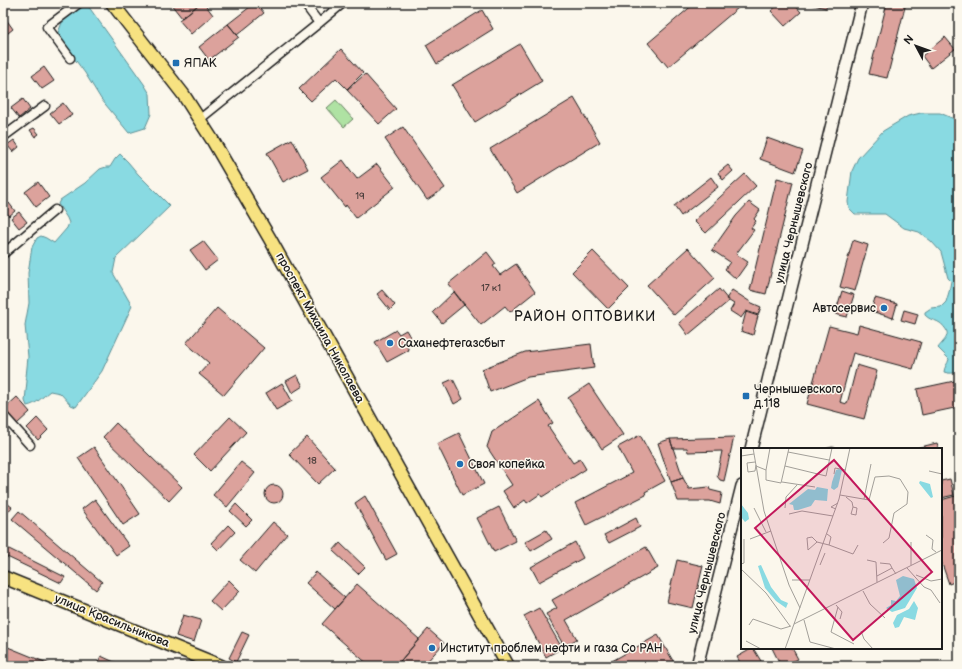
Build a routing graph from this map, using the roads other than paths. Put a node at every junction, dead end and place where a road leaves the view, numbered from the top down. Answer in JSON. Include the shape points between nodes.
{"nodes":[{"id":1,"x":79,"y":3,"type":"edge"},
{"id":2,"x":112,"y":3,"type":"edge"},
{"id":3,"x":304,"y":3,"type":"edge"},
{"id":4,"x":343,"y":3,"type":"edge"},
{"id":5,"x":862,"y":3,"type":"edge"},
{"id":6,"x":320,"y":23,"type":"junction"},
{"id":7,"x":70,"y":58,"type":"dead end"},
{"id":8,"x":45,"y":106,"type":"dead end"},
{"id":9,"x":200,"y":119,"type":"junction"},
{"id":10,"x":3,"y":137,"type":"edge"},
{"id":11,"x":55,"y":210,"type":"dead end"},
{"id":12,"x":3,"y":254,"type":"edge"},
{"id":13,"x":3,"y":415,"type":"edge"},
{"id":14,"x":30,"y":445,"type":"dead end"},
{"id":15,"x":751,"y":448,"type":"edge"},
{"id":16,"x":741,"y":490,"type":"edge"},
{"id":17,"x":3,"y":577,"type":"edge"},
{"id":18,"x":221,"y":666,"type":"edge"},
{"id":19,"x":508,"y":666,"type":"edge"},
{"id":20,"x":697,"y":666,"type":"edge"}],
"edges":[{"from":1,"to":7,"type":"street","via":[[47,27]]},
{"from":2,"to":9,"type":"main road","name":"проспект Михаила Николаева"},
{"from":3,"to":6,"type":"street"},
{"from":4,"to":6,"type":"street"},
{"from":5,"to":15,"type":"main road","name":"улица Чернышевского"},
{"from":6,"to":9,"type":"street"},
{"from":8,"to":10,"type":"street"},
{"from":9,"to":19,"type":"main road","name":"проспект Михаила Николаева","via":[[270,239]]},
{"from":11,"to":12,"type":"street"},
{"from":13,"to":14,"type":"street"},
{"from":16,"to":20,"type":"main road","name":"улица Чернышевского"},
{"from":17,"to":18,"type":"main road","name":"улица Красильникова"}]}
